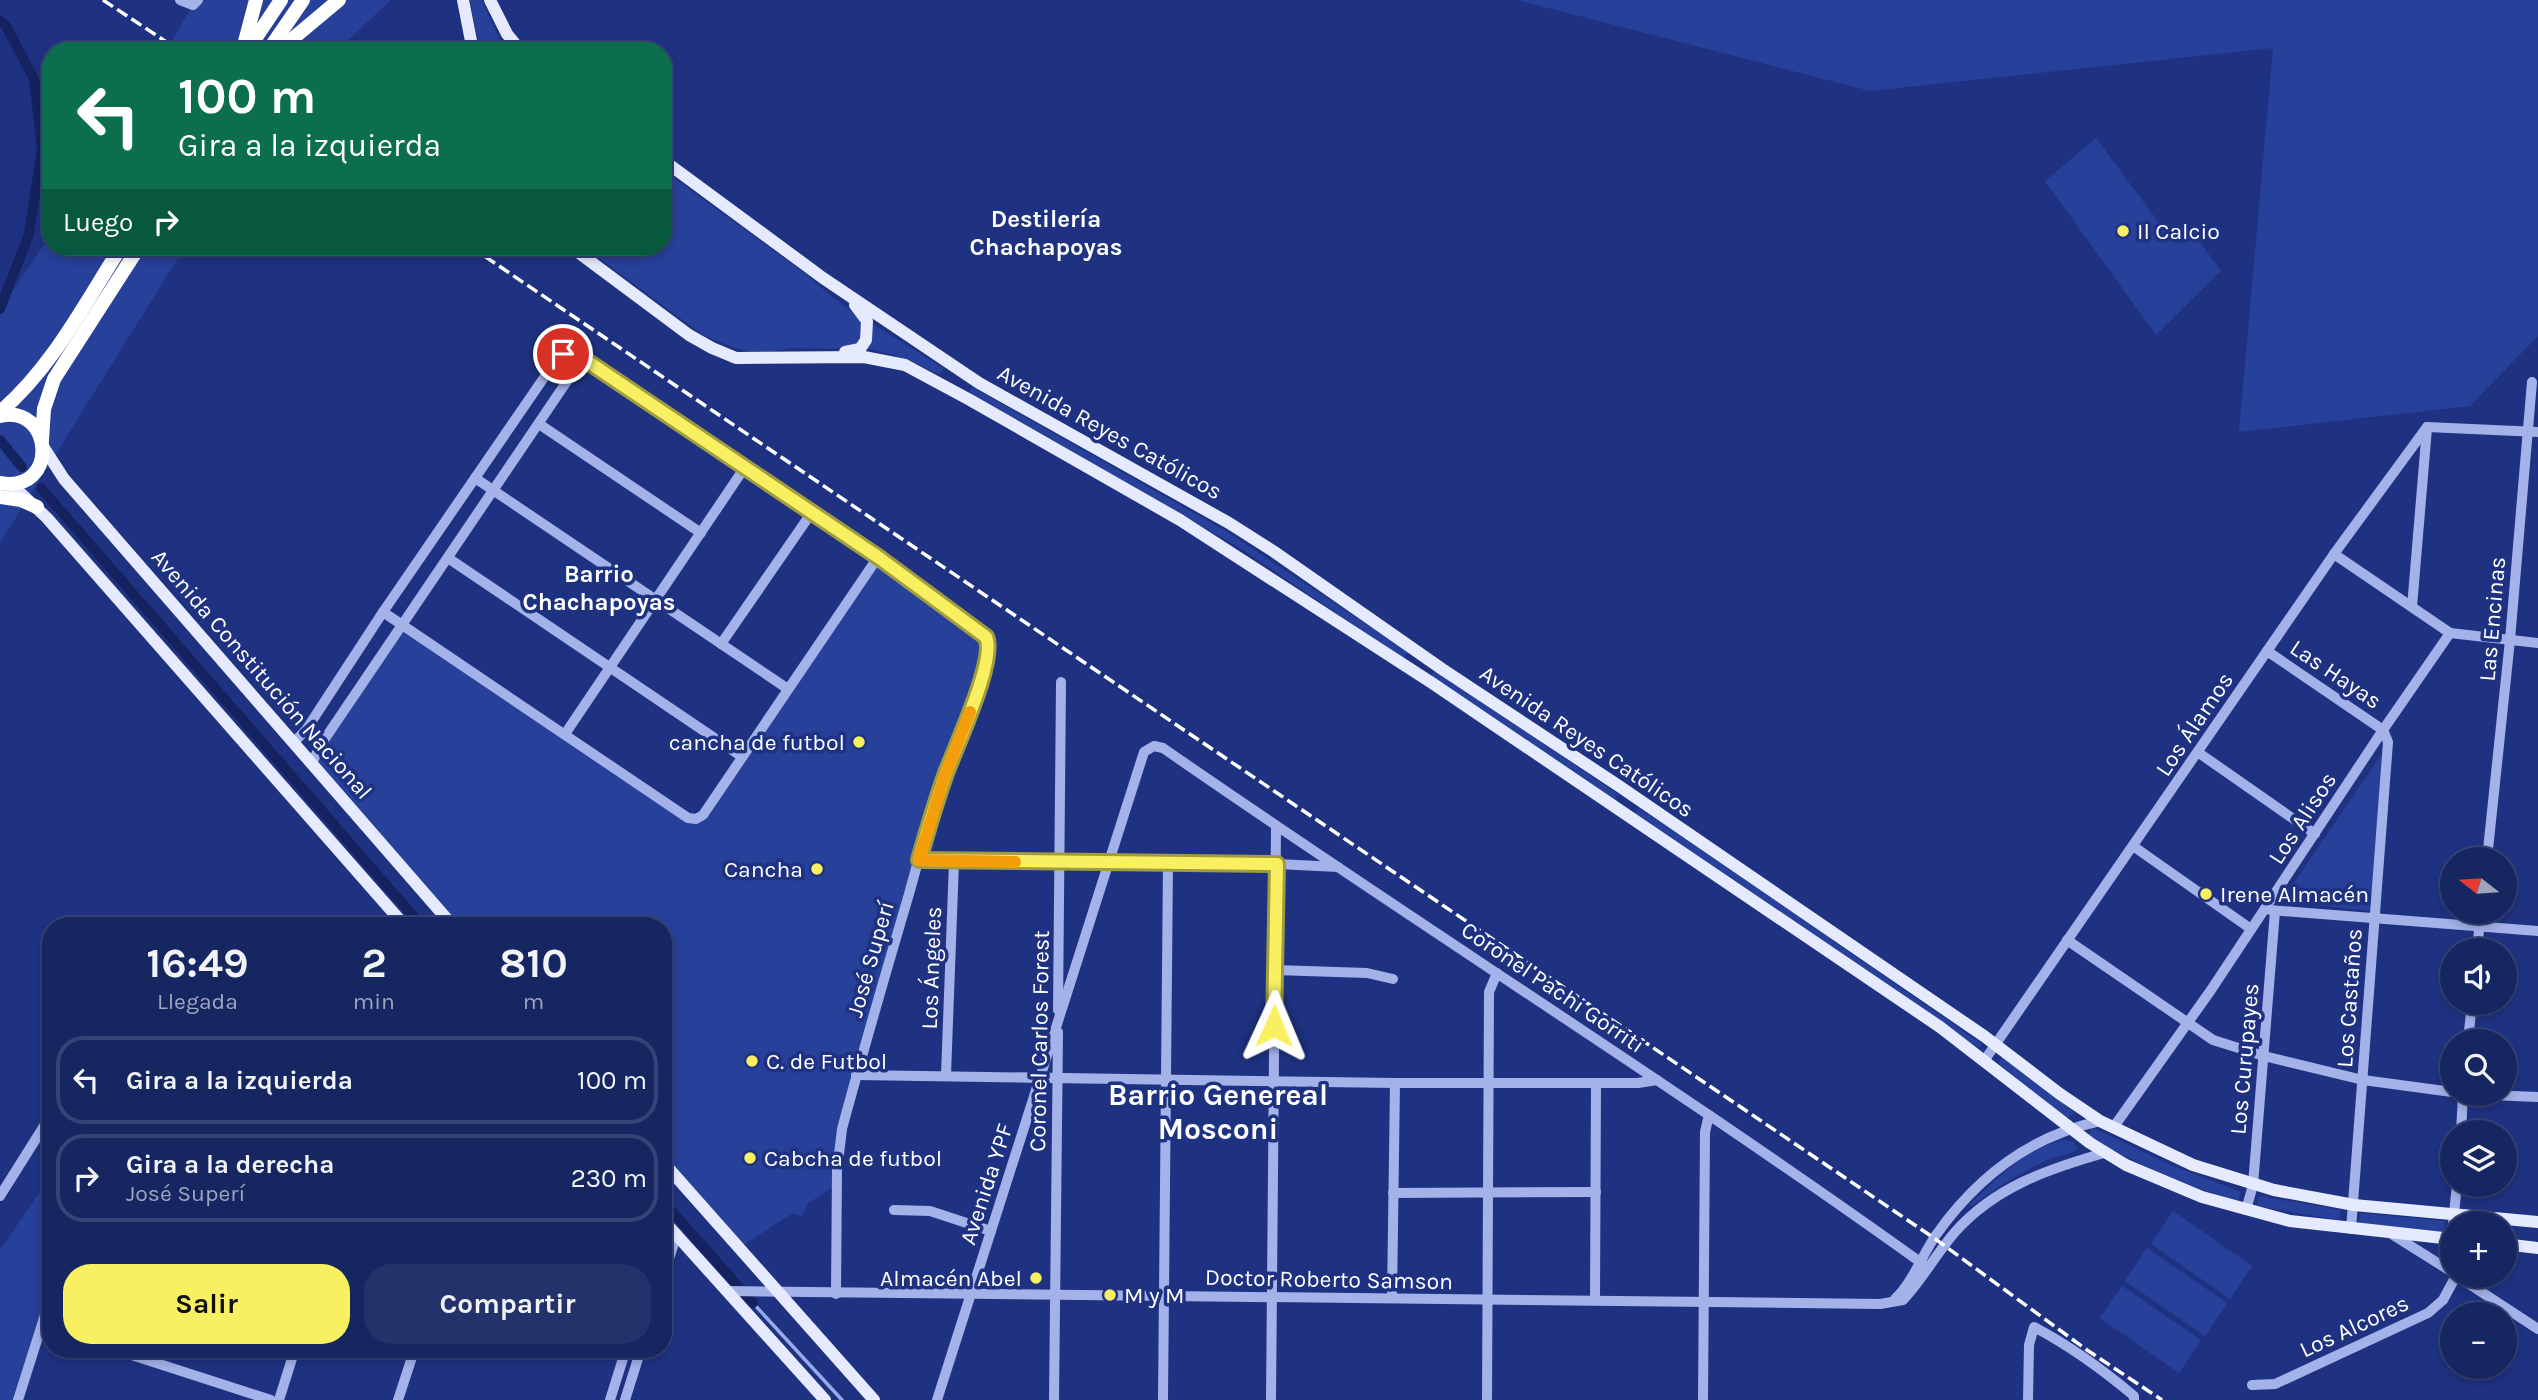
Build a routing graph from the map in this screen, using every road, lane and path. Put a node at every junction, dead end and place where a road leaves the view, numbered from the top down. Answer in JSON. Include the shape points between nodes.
{"nodes":[{"id":1,"x":180,"y":0,"type":"edge"},
{"id":2,"x":198,"y":0,"type":"edge"},
{"id":3,"x":256,"y":0,"type":"edge"},
{"id":4,"x":281,"y":0,"type":"edge"},
{"id":5,"x":303,"y":0,"type":"edge"},
{"id":6,"x":339,"y":0,"type":"edge"},
{"id":7,"x":463,"y":0,"type":"edge"},
{"id":8,"x":490,"y":0,"type":"edge"},
{"id":9,"x":247,"y":42,"type":"edge"},
{"id":10,"x":251,"y":42,"type":"edge"},
{"id":11,"x":274,"y":42,"type":"edge"},
{"id":12,"x":289,"y":42,"type":"edge"},
{"id":13,"x":471,"y":42,"type":"edge"},
{"id":14,"x":513,"y":42,"type":"edge"},
{"id":15,"x":672,"y":167,"type":"edge"},
{"id":16,"x":115,"y":256,"type":"edge"},
{"id":17,"x":133,"y":256,"type":"edge"},
{"id":18,"x":582,"y":256,"type":"edge"},
{"id":19,"x":823,"y":278,"type":"junction"},
{"id":20,"x":782,"y":358,"type":"junction"},
{"id":21,"x":582,"y":359,"type":"junction"},
{"id":22,"x":2532,"y":382,"type":"dead end"},
{"id":23,"x":0,"y":414,"type":"edge"},
{"id":24,"x":539,"y":424,"type":"junction"},
{"id":25,"x":2427,"y":427,"type":"junction"},
{"id":26,"x":2527,"y":431,"type":"junction"},
{"id":27,"x":2538,"y":432,"type":"edge"},
{"id":28,"x":43,"y":444,"type":"junction"},
{"id":29,"x":745,"y":467,"type":"junction"},
{"id":30,"x":475,"y":478,"type":"junction"},
{"id":31,"x":4,"y":488,"type":"edge"},
{"id":32,"x":493,"y":491,"type":"junction"},
{"id":33,"x":37,"y":507,"type":"joint"},
{"id":34,"x":812,"y":512,"type":"junction"},
{"id":35,"x":701,"y":533,"type":"junction"},
{"id":36,"x":2334,"y":554,"type":"junction"},
{"id":37,"x":878,"y":557,"type":"junction"},
{"id":38,"x":448,"y":558,"type":"junction"},
{"id":39,"x":655,"y":600,"type":"junction"},
{"id":40,"x":2412,"y":607,"type":"junction"},
{"id":41,"x":383,"y":611,"type":"junction"},
{"id":42,"x":403,"y":624,"type":"junction"},
{"id":43,"x":2450,"y":633,"type":"junction"},
{"id":44,"x":2511,"y":640,"type":"junction"},
{"id":45,"x":2538,"y":643,"type":"edge"},
{"id":46,"x":721,"y":644,"type":"junction"},
{"id":47,"x":2267,"y":650,"type":"junction"},
{"id":48,"x":610,"y":668,"type":"junction"},
{"id":49,"x":1061,"y":682,"type":"dead end"},
{"id":50,"x":788,"y":689,"type":"junction"},
{"id":51,"x":2383,"y":730,"type":"junction"},
{"id":52,"x":565,"y":734,"type":"junction"},
{"id":53,"x":294,"y":742,"type":"junction"},
{"id":54,"x":1154,"y":746,"type":"joint"},
{"id":55,"x":2199,"y":753,"type":"junction"},
{"id":56,"x":741,"y":756,"type":"junction"},
{"id":57,"x":312,"y":763,"type":"junction"},
{"id":58,"x":1276,"y":827,"type":"junction"},
{"id":59,"x":2315,"y":834,"type":"junction"},
{"id":60,"x":2133,"y":846,"type":"junction"},
{"id":61,"x":2488,"y":847,"type":"edge"},
{"id":62,"x":919,"y":860,"type":"junction"},
{"id":63,"x":1061,"y":861,"type":"junction"},
{"id":64,"x":954,"y":862,"type":"junction"},
{"id":65,"x":1110,"y":863,"type":"junction"},
{"id":66,"x":1168,"y":863,"type":"junction"},
{"id":67,"x":1277,"y":864,"type":"junction"},
{"id":68,"x":1338,"y":867,"type":"junction"},
{"id":69,"x":2270,"y":910,"type":"junction"},
{"id":70,"x":397,"y":917,"type":"edge"},
{"id":71,"x":445,"y":917,"type":"edge"},
{"id":72,"x":2373,"y":919,"type":"junction"},
{"id":73,"x":2479,"y":924,"type":"edge"},
{"id":74,"x":2479,"y":927,"type":"junction"},
{"id":75,"x":2251,"y":929,"type":"junction"},
{"id":76,"x":2538,"y":931,"type":"edge"},
{"id":77,"x":2478,"y":938,"type":"edge"},
{"id":78,"x":2067,"y":940,"type":"junction"},
{"id":79,"x":1275,"y":970,"type":"junction"},
{"id":80,"x":1497,"y":973,"type":"junction"},
{"id":81,"x":1393,"y":979,"type":"dead end"},
{"id":82,"x":1058,"y":1022,"type":"junction"},
{"id":83,"x":2188,"y":1024,"type":"junction"},
{"id":84,"x":1997,"y":1045,"type":"junction"},
{"id":85,"x":2264,"y":1056,"type":"junction"},
{"id":86,"x":1984,"y":1061,"type":"junction"},
{"id":87,"x":856,"y":1074,"type":"junction"},
{"id":88,"x":946,"y":1075,"type":"junction"},
{"id":89,"x":1041,"y":1077,"type":"junction"},
{"id":90,"x":1059,"y":1077,"type":"junction"},
{"id":91,"x":1166,"y":1080,"type":"junction"},
{"id":92,"x":1657,"y":1080,"type":"junction"},
{"id":93,"x":2363,"y":1080,"type":"junction"},
{"id":94,"x":1273,"y":1081,"type":"junction"},
{"id":95,"x":1489,"y":1082,"type":"junction"},
{"id":96,"x":1395,"y":1083,"type":"junction"},
{"id":97,"x":1596,"y":1084,"type":"junction"},
{"id":98,"x":2440,"y":1090,"type":"edge"},
{"id":99,"x":2517,"y":1096,"type":"edge"},
{"id":100,"x":2538,"y":1097,"type":"edge"},
{"id":101,"x":1709,"y":1115,"type":"junction"},
{"id":102,"x":2099,"y":1121,"type":"junction"},
{"id":103,"x":2069,"y":1128,"type":"junction"},
{"id":104,"x":2113,"y":1128,"type":"junction"},
{"id":105,"x":42,"y":1129,"type":"edge"},
{"id":106,"x":2104,"y":1153,"type":"junction"},
{"id":107,"x":672,"y":1172,"type":"edge"},
{"id":108,"x":2253,"y":1185,"type":"junction"},
{"id":109,"x":1489,"y":1191,"type":"junction"},
{"id":110,"x":1596,"y":1192,"type":"junction"},
{"id":111,"x":1393,"y":1193,"type":"junction"},
{"id":112,"x":0,"y":1196,"type":"edge"},
{"id":113,"x":2354,"y":1205,"type":"junction"},
{"id":114,"x":894,"y":1210,"type":"dead end"},
{"id":115,"x":2246,"y":1210,"type":"junction"},
{"id":116,"x":2440,"y":1217,"type":"edge"},
{"id":117,"x":2517,"y":1222,"type":"edge"},
{"id":118,"x":2538,"y":1223,"type":"edge"},
{"id":119,"x":672,"y":1229,"type":"edge"},
{"id":120,"x":2351,"y":1229,"type":"junction"},
{"id":121,"x":991,"y":1231,"type":"junction"},
{"id":122,"x":2389,"y":1233,"type":"junction"},
{"id":123,"x":677,"y":1234,"type":"junction"},
{"id":124,"x":2440,"y":1236,"type":"edge"},
{"id":125,"x":672,"y":1245,"type":"edge"},
{"id":126,"x":2517,"y":1246,"type":"edge"},
{"id":127,"x":2538,"y":1248,"type":"edge"},
{"id":128,"x":1924,"y":1264,"type":"junction"},
{"id":129,"x":2440,"y":1265,"type":"edge"},
{"id":130,"x":2450,"y":1288,"type":"edge"},
{"id":131,"x":2475,"y":1288,"type":"edge"},
{"id":132,"x":727,"y":1292,"type":"junction"},
{"id":133,"x":778,"y":1293,"type":"junction"},
{"id":134,"x":836,"y":1294,"type":"junction"},
{"id":135,"x":1055,"y":1294,"type":"junction"},
{"id":136,"x":971,"y":1296,"type":"junction"},
{"id":137,"x":1165,"y":1296,"type":"junction"},
{"id":138,"x":1272,"y":1298,"type":"junction"},
{"id":139,"x":1392,"y":1298,"type":"junction"},
{"id":140,"x":1489,"y":1300,"type":"junction"},
{"id":141,"x":1595,"y":1300,"type":"junction"},
{"id":142,"x":1702,"y":1302,"type":"junction"},
{"id":143,"x":2538,"y":1329,"type":"edge"},
{"id":144,"x":42,"y":1337,"type":"edge"},
{"id":145,"x":141,"y":1358,"type":"edge"},
{"id":146,"x":292,"y":1358,"type":"edge"},
{"id":147,"x":412,"y":1358,"type":"edge"},
{"id":148,"x":623,"y":1358,"type":"edge"},
{"id":149,"x":638,"y":1358,"type":"edge"},
{"id":150,"x":2252,"y":1385,"type":"dead end"},
{"id":151,"x":2134,"y":1398,"type":"edge"},
{"id":152,"x":18,"y":1400,"type":"edge"},
{"id":153,"x":271,"y":1400,"type":"edge"},
{"id":154,"x":279,"y":1400,"type":"edge"},
{"id":155,"x":398,"y":1400,"type":"edge"},
{"id":156,"x":610,"y":1400,"type":"edge"},
{"id":157,"x":625,"y":1400,"type":"edge"},
{"id":158,"x":825,"y":1400,"type":"edge"},
{"id":159,"x":874,"y":1400,"type":"edge"},
{"id":160,"x":937,"y":1400,"type":"edge"},
{"id":161,"x":1054,"y":1400,"type":"edge"},
{"id":162,"x":1163,"y":1400,"type":"edge"},
{"id":163,"x":1271,"y":1400,"type":"edge"},
{"id":164,"x":1486,"y":1400,"type":"edge"},
{"id":165,"x":1703,"y":1400,"type":"edge"},
{"id":166,"x":2028,"y":1400,"type":"edge"}],
"edges":[{"from":1,"to":2,"type":"street","via":[[193,5]]},
{"from":3,"to":9,"type":"highway"},
{"from":4,"to":10,"type":"highway"},
{"from":5,"to":11,"type":"highway"},
{"from":6,"to":12,"type":"highway"},
{"from":7,"to":13,"type":"main road"},
{"from":8,"to":14,"type":"main road"},
{"from":15,"to":19,"type":"main road","name":"Avenida Reyes Católicos"},
{"from":16,"to":23,"type":"highway","via":[[55,349]]},
{"from":17,"to":28,"type":"highway","via":[[54,379],[44,409]]},
{"from":18,"to":20,"type":"main road","name":"Avenida Reyes Católicos","via":[[712,348],[736,359]]},
{"from":19,"to":20,"type":"main road","via":[[861,310],[867,321],[866,340],[855,351]]},
{"from":19,"to":84,"type":"main road","name":"Avenida Reyes Católicos","via":[[979,383],[1262,544]]},
{"from":20,"to":86,"type":"main road","name":"Avenida Reyes Católicos","via":[[864,357],[905,365],[1180,520],[1432,683]]},
{"from":21,"to":24,"type":"street"},
{"from":21,"to":29,"type":"street"},
{"from":21,"to":30,"type":"street","via":[[568,352],[554,363]]},
{"from":22,"to":26,"type":"street","name":"Las Encinas"},
{"from":23,"to":28,"type":"highway","via":[[22,418],[37,429]]},
{"from":24,"to":32,"type":"street"},
{"from":24,"to":35,"type":"street"},
{"from":25,"to":26,"type":"street"},
{"from":25,"to":36,"type":"street","name":"Los Álamos"},
{"from":25,"to":40,"type":"street"},
{"from":26,"to":27,"type":"street"},
{"from":26,"to":44,"type":"street","name":"Las Encinas"},
{"from":28,"to":31,"type":"highway","via":[[38,469],[29,479]]},
{"from":28,"to":53,"type":"main road","name":"Avenida Constitución Nacional","via":[[64,479]]},
{"from":29,"to":34,"type":"street"},
{"from":29,"to":35,"type":"street"},
{"from":30,"to":32,"type":"street"},
{"from":30,"to":41,"type":"street"},
{"from":31,"to":33,"type":"highway"},
{"from":32,"to":38,"type":"street"},
{"from":32,"to":39,"type":"street"},
{"from":33,"to":70,"type":"main road"},
{"from":34,"to":37,"type":"street"},
{"from":34,"to":46,"type":"street"},
{"from":35,"to":39,"type":"street"},
{"from":36,"to":40,"type":"street"},
{"from":36,"to":47,"type":"street","name":"Los Álamos"},
{"from":37,"to":50,"type":"street"},
{"from":37,"to":62,"type":"street","name":"José Superí","via":[[965,619],[989,644]]},
{"from":38,"to":42,"type":"street"},
{"from":38,"to":48,"type":"street"},
{"from":39,"to":46,"type":"street"},
{"from":39,"to":48,"type":"street"},
{"from":40,"to":43,"type":"street"},
{"from":41,"to":42,"type":"street"},
{"from":41,"to":53,"type":"street"},
{"from":42,"to":52,"type":"street"},
{"from":42,"to":57,"type":"street"},
{"from":43,"to":44,"type":"street"},
{"from":43,"to":51,"type":"street","name":"Los Alisos"},
{"from":44,"to":45,"type":"street"},
{"from":44,"to":61,"type":"street","name":"Las Encinas"},
{"from":46,"to":50,"type":"street"},
{"from":47,"to":51,"type":"street","name":"Las Hayas"},
{"from":47,"to":55,"type":"street","name":"Los Álamos"},
{"from":48,"to":52,"type":"street"},
{"from":48,"to":56,"type":"street"},
{"from":49,"to":63,"type":"street","name":"Coronel Carlos Forest"},
{"from":50,"to":56,"type":"street"},
{"from":51,"to":59,"type":"street","name":"Los Alisos"},
{"from":51,"to":72,"type":"street","name":"Los Castaños","via":[[2389,748]]},
{"from":52,"to":56,"type":"street","via":[[692,819],[703,816]]},
{"from":53,"to":57,"type":"main road","name":"Avenida Constitución Nacional"},
{"from":54,"to":58,"type":"street","name":"Coronel Pachi Gorriti"},
{"from":54,"to":65,"type":"street","name":"Avenida YPF","via":[[1144,752]]},
{"from":55,"to":59,"type":"street"},
{"from":55,"to":60,"type":"street","name":"Los Álamos"},
{"from":57,"to":71,"type":"main road","name":"Avenida Constitución Nacional"},
{"from":58,"to":67,"type":"street"},
{"from":58,"to":68,"type":"street","name":"Coronel Pachi Gorriti"},
{"from":59,"to":69,"type":"street","name":"Los Alisos"},
{"from":60,"to":75,"type":"street"},
{"from":60,"to":78,"type":"street","name":"Los Álamos"},
{"from":62,"to":64,"type":"street"},
{"from":62,"to":87,"type":"street","name":"José Superí"},
{"from":63,"to":64,"type":"street"},
{"from":63,"to":65,"type":"street"},
{"from":63,"to":82,"type":"street","name":"Coronel Carlos Forest"},
{"from":64,"to":88,"type":"street","name":"Los Ángeles"},
{"from":65,"to":66,"type":"street"},
{"from":65,"to":82,"type":"street","name":"Avenida YPF"},
{"from":66,"to":67,"type":"street"},
{"from":66,"to":91,"type":"street"},
{"from":67,"to":68,"type":"street"},
{"from":67,"to":79,"type":"street"},
{"from":68,"to":80,"type":"street","name":"Coronel Pachi Gorriti"},
{"from":69,"to":72,"type":"street"},
{"from":69,"to":75,"type":"street","name":"Los Alisos"},
{"from":69,"to":85,"type":"street","name":"Los Curupayes"},
{"from":72,"to":74,"type":"street"},
{"from":72,"to":93,"type":"street","name":"Los Castaños"},
{"from":73,"to":74,"type":"street"},
{"from":74,"to":76,"type":"street"},
{"from":74,"to":77,"type":"street"},
{"from":75,"to":83,"type":"street","name":"Los Alisos"},
{"from":78,"to":83,"type":"street"},
{"from":78,"to":84,"type":"street","name":"Los Álamos"},
{"from":79,"to":81,"type":"street","via":[[1367,973]]},
{"from":79,"to":94,"type":"street"},
{"from":80,"to":92,"type":"street","name":"Coronel Pachi Gorriti"},
{"from":80,"to":95,"type":"street","via":[[1489,992]]},
{"from":82,"to":89,"type":"street","name":"Avenida YPF"},
{"from":82,"to":90,"type":"street","name":"Coronel Carlos Forest"},
{"from":83,"to":85,"type":"street","via":[[2213,1040]]},
{"from":83,"to":104,"type":"street","name":"Los Alisos"},
{"from":84,"to":86,"type":"street","name":"Los Álamos"},
{"from":84,"to":102,"type":"main road","name":"Avenida Reyes Católicos"},
{"from":85,"to":93,"type":"street"},
{"from":85,"to":108,"type":"street","name":"Los Curupayes"},
{"from":86,"to":103,"type":"main road","name":"Avenida Reyes Católicos"},
{"from":87,"to":88,"type":"street"},
{"from":87,"to":134,"type":"street","name":"José Superí","via":[[838,1147]]},
{"from":88,"to":89,"type":"street"},
{"from":89,"to":90,"type":"street"},
{"from":89,"to":121,"type":"street","name":"Avenida YPF"},
{"from":90,"to":91,"type":"street"},
{"from":90,"to":135,"type":"street","name":"Coronel Carlos Forest"},
{"from":91,"to":94,"type":"street"},
{"from":91,"to":137,"type":"street"},
{"from":92,"to":97,"type":"street"},
{"from":92,"to":101,"type":"street","name":"Coronel Pachi Gorriti"},
{"from":93,"to":98,"type":"street"},
{"from":93,"to":113,"type":"street","name":"Los Castaños"},
{"from":94,"to":96,"type":"street"},
{"from":94,"to":138,"type":"street"},
{"from":95,"to":96,"type":"street"},
{"from":95,"to":97,"type":"street"},
{"from":95,"to":109,"type":"street"},
{"from":96,"to":111,"type":"street"},
{"from":97,"to":110,"type":"street"},
{"from":99,"to":100,"type":"street"},
{"from":101,"to":128,"type":"street","name":"Coronel Pachi Gorriti"},
{"from":101,"to":142,"type":"street"},
{"from":102,"to":103,"type":"street","name":"Doctor Roberto Samson"},
{"from":102,"to":104,"type":"main road","name":"Avenida Reyes Católicos"},
{"from":103,"to":106,"type":"main road","name":"Avenida Reyes Católicos"},
{"from":103,"to":128,"type":"street","name":"Doctor Roberto Samson","via":[[2027,1147],[1984,1181],[1948,1219]]},
{"from":104,"to":108,"type":"main road","name":"Avenida Reyes Católicos","via":[[2193,1165]]},
{"from":105,"to":112,"type":"street"},
{"from":106,"to":115,"type":"main road","name":"Avenida Reyes Católicos","via":[[2179,1188]]},
{"from":106,"to":128,"type":"street","name":"Doctor Roberto Samson","via":[[2045,1171],[1997,1196],[1967,1219]]},
{"from":107,"to":133,"type":"main road"},
{"from":108,"to":113,"type":"main road","name":"Avenida Reyes Católicos"},
{"from":108,"to":115,"type":"street","name":"Los Curupayes"},
{"from":109,"to":110,"type":"street"},
{"from":109,"to":111,"type":"street"},
{"from":109,"to":140,"type":"street"},
{"from":110,"to":141,"type":"street"},
{"from":111,"to":139,"type":"street"},
{"from":113,"to":116,"type":"main road","name":"Avenida Reyes Católicos"},
{"from":113,"to":120,"type":"street","name":"Los Castaños"},
{"from":114,"to":121,"type":"street","via":[[930,1211]]},
{"from":115,"to":120,"type":"main road","name":"Avenida Reyes Católicos"},
{"from":117,"to":118,"type":"main road","name":"Avenida Reyes Católicos"},
{"from":119,"to":123,"type":"main road"},
{"from":120,"to":122,"type":"main road","name":"Avenida Reyes Católicos"},
{"from":121,"to":136,"type":"street","name":"Avenida YPF"},
{"from":122,"to":124,"type":"main road","name":"Avenida Reyes Católicos"},
{"from":122,"to":129,"type":"street"},
{"from":123,"to":125,"type":"street"},
{"from":123,"to":132,"type":"main road"},
{"from":126,"to":127,"type":"main road"},
{"from":128,"to":142,"type":"street","name":"Doctor Roberto Samson","via":[[1903,1300],[1889,1303]]},
{"from":130,"to":150,"type":"street","name":"Los Alcores","via":[[2428,1313],[2275,1384]]},
{"from":131,"to":143,"type":"street"},
{"from":132,"to":133,"type":"street","name":"Doctor Roberto Samson"},
{"from":132,"to":158,"type":"main road"},
{"from":133,"to":134,"type":"street","name":"Doctor Roberto Samson"},
{"from":133,"to":159,"type":"main road"},
{"from":134,"to":136,"type":"street","name":"Doctor Roberto Samson"},
{"from":135,"to":136,"type":"street","name":"Doctor Roberto Samson"},
{"from":135,"to":137,"type":"street","name":"Doctor Roberto Samson"},
{"from":135,"to":161,"type":"street","name":"Coronel Carlos Forest"},
{"from":136,"to":160,"type":"street","name":"Avenida YPF"},
{"from":137,"to":138,"type":"street","name":"Doctor Roberto Samson"},
{"from":137,"to":162,"type":"street"},
{"from":138,"to":139,"type":"street","name":"Doctor Roberto Samson"},
{"from":138,"to":163,"type":"street"},
{"from":139,"to":140,"type":"street","name":"Doctor Roberto Samson"},
{"from":140,"to":141,"type":"street","name":"Doctor Roberto Samson"},
{"from":140,"to":164,"type":"street"},
{"from":141,"to":142,"type":"street","name":"Doctor Roberto Samson"},
{"from":142,"to":165,"type":"street"},
{"from":144,"to":152,"type":"street"},
{"from":145,"to":153,"type":"street"},
{"from":146,"to":154,"type":"street"},
{"from":147,"to":155,"type":"street"},
{"from":148,"to":156,"type":"street"},
{"from":149,"to":157,"type":"street"},
{"from":151,"to":166,"type":"street","via":[[2094,1365],[2034,1327],[2029,1345]]}]}
